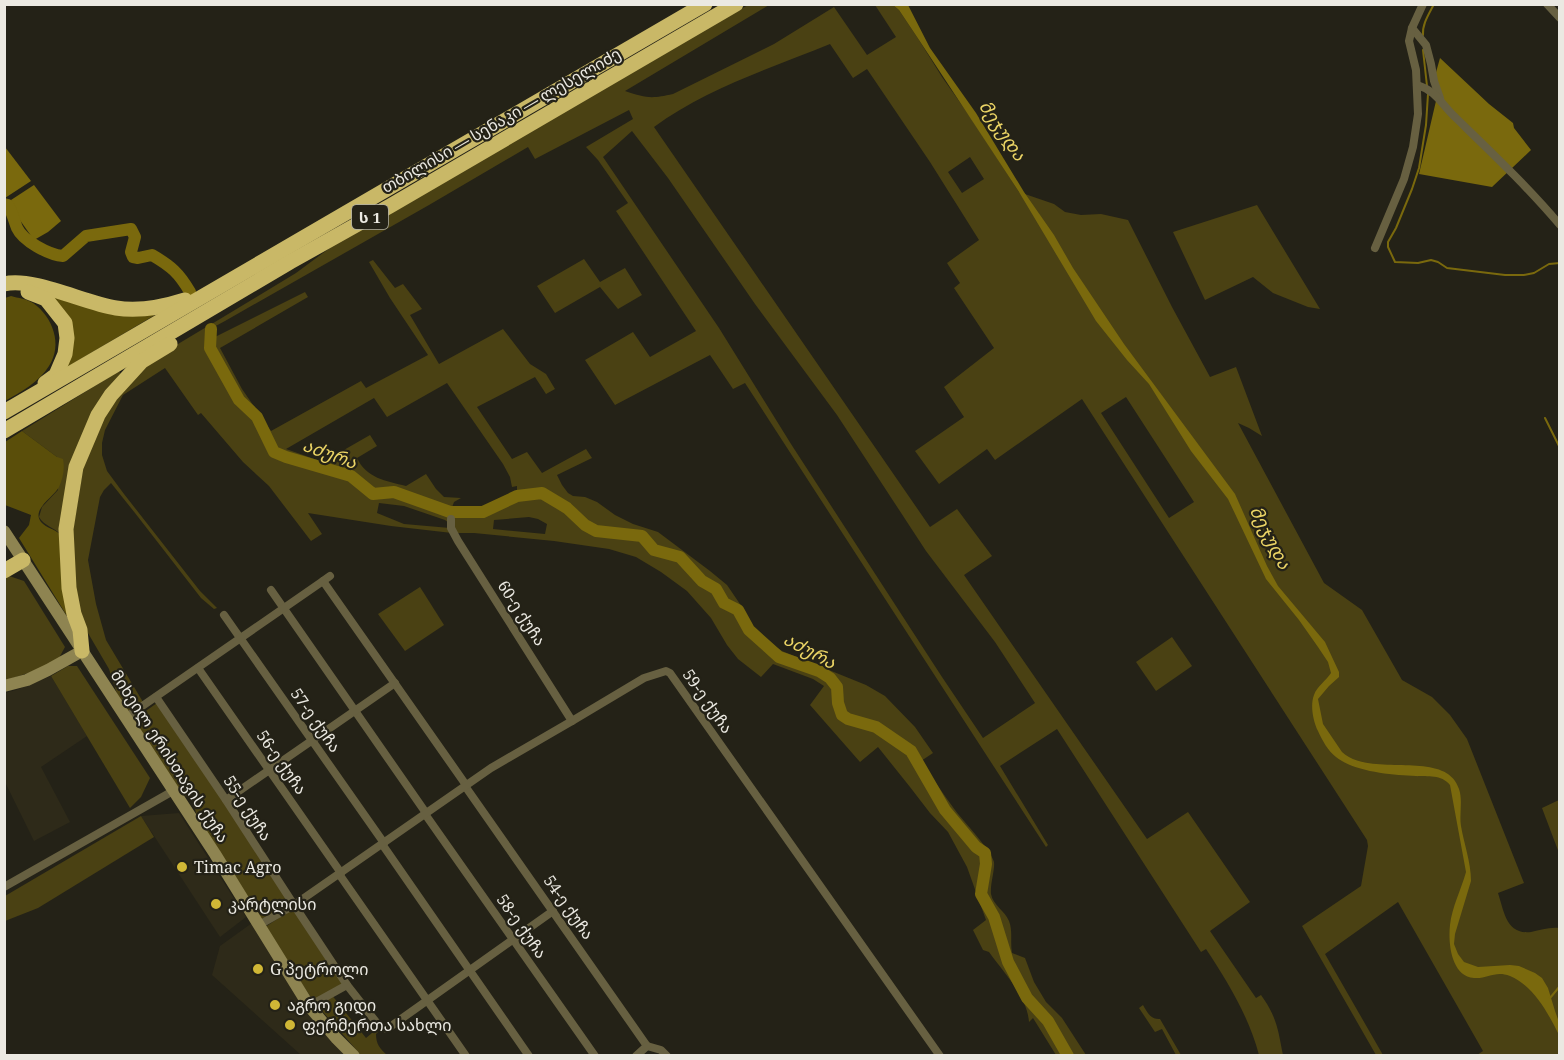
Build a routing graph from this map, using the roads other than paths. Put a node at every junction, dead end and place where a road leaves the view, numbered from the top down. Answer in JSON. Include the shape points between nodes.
{"nodes":[{"id":1,"x":705,"y":4,"type":"edge"},
{"id":2,"x":736,"y":4,"type":"edge"},
{"id":3,"x":1423,"y":4,"type":"edge"},
{"id":4,"x":1547,"y":4,"type":"edge"},
{"id":5,"x":1560,"y":18,"type":"edge"},
{"id":6,"x":1412,"y":28,"type":"junction"},
{"id":7,"x":1417,"y":85,"type":"junction"},
{"id":8,"x":1440,"y":99,"type":"junction"},
{"id":9,"x":1560,"y":225,"type":"edge"},
{"id":10,"x":1375,"y":248,"type":"dead end"},
{"id":11,"x":290,"y":262,"type":"junction"},
{"id":12,"x":4,"y":284,"type":"edge"},
{"id":13,"x":4,"y":290,"type":"edge"},
{"id":14,"x":202,"y":296,"type":"junction"},
{"id":15,"x":20,"y":404,"type":"junction"},
{"id":16,"x":4,"y":412,"type":"edge"},
{"id":17,"x":4,"y":431,"type":"edge"},
{"id":18,"x":451,"y":519,"type":"dead end"},
{"id":19,"x":4,"y":531,"type":"edge"},
{"id":20,"x":23,"y":560,"type":"junction"},
{"id":21,"x":4,"y":571,"type":"edge"},
{"id":22,"x":271,"y":590,"type":"dead end"},
{"id":23,"x":284,"y":609,"type":"junction"},
{"id":24,"x":224,"y":615,"type":"dead end"},
{"id":25,"x":241,"y":638,"type":"junction"},
{"id":26,"x":82,"y":651,"type":"junction"},
{"id":27,"x":198,"y":668,"type":"junction"},
{"id":28,"x":395,"y":683,"type":"junction"},
{"id":29,"x":4,"y":686,"type":"edge"},
{"id":30,"x":156,"y":697,"type":"junction"},
{"id":31,"x":355,"y":711,"type":"junction"},
{"id":32,"x":125,"y":718,"type":"junction"},
{"id":33,"x":572,"y":721,"type":"junction"},
{"id":34,"x":312,"y":741,"type":"junction"},
{"id":35,"x":270,"y":770,"type":"junction"},
{"id":36,"x":466,"y":785,"type":"junction"},
{"id":37,"x":173,"y":791,"type":"junction"},
{"id":38,"x":226,"y":800,"type":"junction"},
{"id":39,"x":426,"y":813,"type":"junction"},
{"id":40,"x":383,"y":844,"type":"junction"},
{"id":41,"x":340,"y":873,"type":"junction"},
{"id":42,"x":4,"y":887,"type":"edge"},
{"id":43,"x":294,"y":905,"type":"junction"},
{"id":44,"x":553,"y":911,"type":"junction"},
{"id":45,"x":259,"y":925,"type":"junction"},
{"id":46,"x":513,"y":940,"type":"junction"},
{"id":47,"x":470,"y":970,"type":"junction"},
{"id":48,"x":347,"y":985,"type":"junction"},
{"id":49,"x":428,"y":1001,"type":"junction"},
{"id":50,"x":309,"y":1005,"type":"junction"},
{"id":51,"x":647,"y":1046,"type":"junction"},
{"id":52,"x":354,"y":1056,"type":"edge"},
{"id":53,"x":466,"y":1056,"type":"edge"},
{"id":54,"x":529,"y":1056,"type":"edge"},
{"id":55,"x":595,"y":1056,"type":"edge"},
{"id":56,"x":636,"y":1056,"type":"edge"},
{"id":57,"x":667,"y":1056,"type":"edge"},
{"id":58,"x":940,"y":1056,"type":"edge"}],
"edges":[{"from":1,"to":14,"type":"highway","name":"თბილისი — სენაკი — ლესელიძე","number":"ს 1"},
{"from":2,"to":11,"type":"highway","name":"თბილისი — სენაკი — ლესელიძე","number":"ს 1"},
{"from":3,"to":6,"type":"street"},
{"from":4,"to":5,"type":"street"},
{"from":6,"to":7,"type":"street","via":[[1408,41]]},
{"from":6,"to":8,"type":"street","via":[[1423,41]]},
{"from":7,"to":8,"type":"street"},
{"from":7,"to":10,"type":"street","via":[[1413,147],[1404,180]]},
{"from":8,"to":9,"type":"street"},
{"from":11,"to":17,"type":"highway","name":"თბილისი — სენაკი — ლესელიძე","number":"ს 1"},
{"from":11,"to":26,"type":"highway","via":[[273,282],[142,361],[98,415],[76,467],[66,530],[69,588]]},
{"from":12,"to":14,"type":"highway","via":[[28,284],[118,309],[160,307]]},
{"from":13,"to":15,"type":"highway","via":[[21,290],[46,299],[65,323],[65,354],[56,375]]},
{"from":14,"to":15,"type":"highway","name":"თბილისი — სენაკი — ლესელიძე","number":"ს 1"},
{"from":15,"to":16,"type":"highway","name":"თბილისი — სენაკი — ლესელიძე","number":"ს 1"},
{"from":18,"to":33,"type":"street","name":"60-ე ქუჩა","via":[[458,541]]},
{"from":19,"to":20,"type":"main road","name":"მიხეილ ერისთავის ქუჩა"},
{"from":20,"to":21,"type":"highway"},
{"from":20,"to":26,"type":"main road","name":"მიხეილ ერისთავის ქუჩა"},
{"from":22,"to":23,"type":"street","name":"58-ე ქუჩა"},
{"from":23,"to":25,"type":"street","name":"54-ე ქუჩა"},
{"from":23,"to":28,"type":"street","name":"54-ე ქუჩა","via":[[327,579]]},
{"from":23,"to":31,"type":"street","name":"58-ე ქუჩა"},
{"from":24,"to":25,"type":"street","name":"57-ე ქუჩა"},
{"from":25,"to":27,"type":"street","name":"54-ე ქუჩა"},
{"from":25,"to":34,"type":"street","name":"57-ე ქუჩა"},
{"from":26,"to":29,"type":"main road","via":[[27,680]]},
{"from":26,"to":32,"type":"main road","name":"მიხეილ ერისთავის ქუჩა"},
{"from":27,"to":30,"type":"street","name":"54-ე ქუჩა"},
{"from":27,"to":35,"type":"street","name":"56-ე ქუჩა"},
{"from":28,"to":31,"type":"street"},
{"from":28,"to":36,"type":"street","name":"54-ე ქუჩა"},
{"from":30,"to":32,"type":"street","name":"54-ე ქუჩა"},
{"from":30,"to":38,"type":"street","name":"55-ე ქუჩა"},
{"from":31,"to":34,"type":"street"},
{"from":31,"to":39,"type":"street","name":"58-ე ქუჩა"},
{"from":32,"to":37,"type":"main road","name":"მიხეილ ერისთავის ქუჩა"},
{"from":33,"to":36,"type":"street","name":"59-ე ქუჩა"},
{"from":33,"to":58,"type":"street","name":"59-ე ქუჩა","via":[[644,678],[670,673]]},
{"from":34,"to":35,"type":"street"},
{"from":34,"to":40,"type":"street","name":"57-ე ქუჩა"},
{"from":35,"to":38,"type":"street"},
{"from":35,"to":41,"type":"street","name":"56-ე ქუჩა"},
{"from":36,"to":39,"type":"street","name":"59-ე ქუჩა"},
{"from":36,"to":44,"type":"street","name":"54-ე ქუჩა"},
{"from":37,"to":42,"type":"street"},
{"from":37,"to":45,"type":"main road","name":"მიხეილ ერისთავის ქუჩა"},
{"from":38,"to":43,"type":"street","name":"55-ე ქუჩა"},
{"from":39,"to":40,"type":"street","name":"59-ე ქუჩა"},
{"from":39,"to":46,"type":"street","name":"58-ე ქუჩა"},
{"from":40,"to":41,"type":"street","name":"59-ე ქუჩა"},
{"from":40,"to":47,"type":"street","name":"57-ე ქუჩა"},
{"from":41,"to":43,"type":"street","name":"59-ე ქუჩა"},
{"from":41,"to":49,"type":"street","name":"56-ე ქუჩა"},
{"from":43,"to":45,"type":"street","name":"59-ე ქუჩა"},
{"from":43,"to":48,"type":"street","name":"55-ე ქუჩა"},
{"from":44,"to":46,"type":"street","name":"55-ე ქუჩა"},
{"from":44,"to":51,"type":"street","name":"54-ე ქუჩა"},
{"from":45,"to":50,"type":"main road","name":"მიხეილ ერისთავის ქუჩა"},
{"from":46,"to":47,"type":"street","name":"55-ე ქუჩა"},
{"from":46,"to":55,"type":"street","name":"58-ე ქუჩა"},
{"from":47,"to":49,"type":"street","name":"55-ე ქუჩა"},
{"from":47,"to":54,"type":"street","name":"57-ე ქუჩა"},
{"from":48,"to":49,"type":"street","name":"55-ე ქუჩა","via":[[380,1027],[387,1029]]},
{"from":48,"to":50,"type":"street"},
{"from":49,"to":53,"type":"street","name":"56-ე ქუჩა"},
{"from":50,"to":52,"type":"main road","name":"მიხეილ ერისთავის ქუჩა"},
{"from":51,"to":56,"type":"street"},
{"from":51,"to":57,"type":"street"}]}
